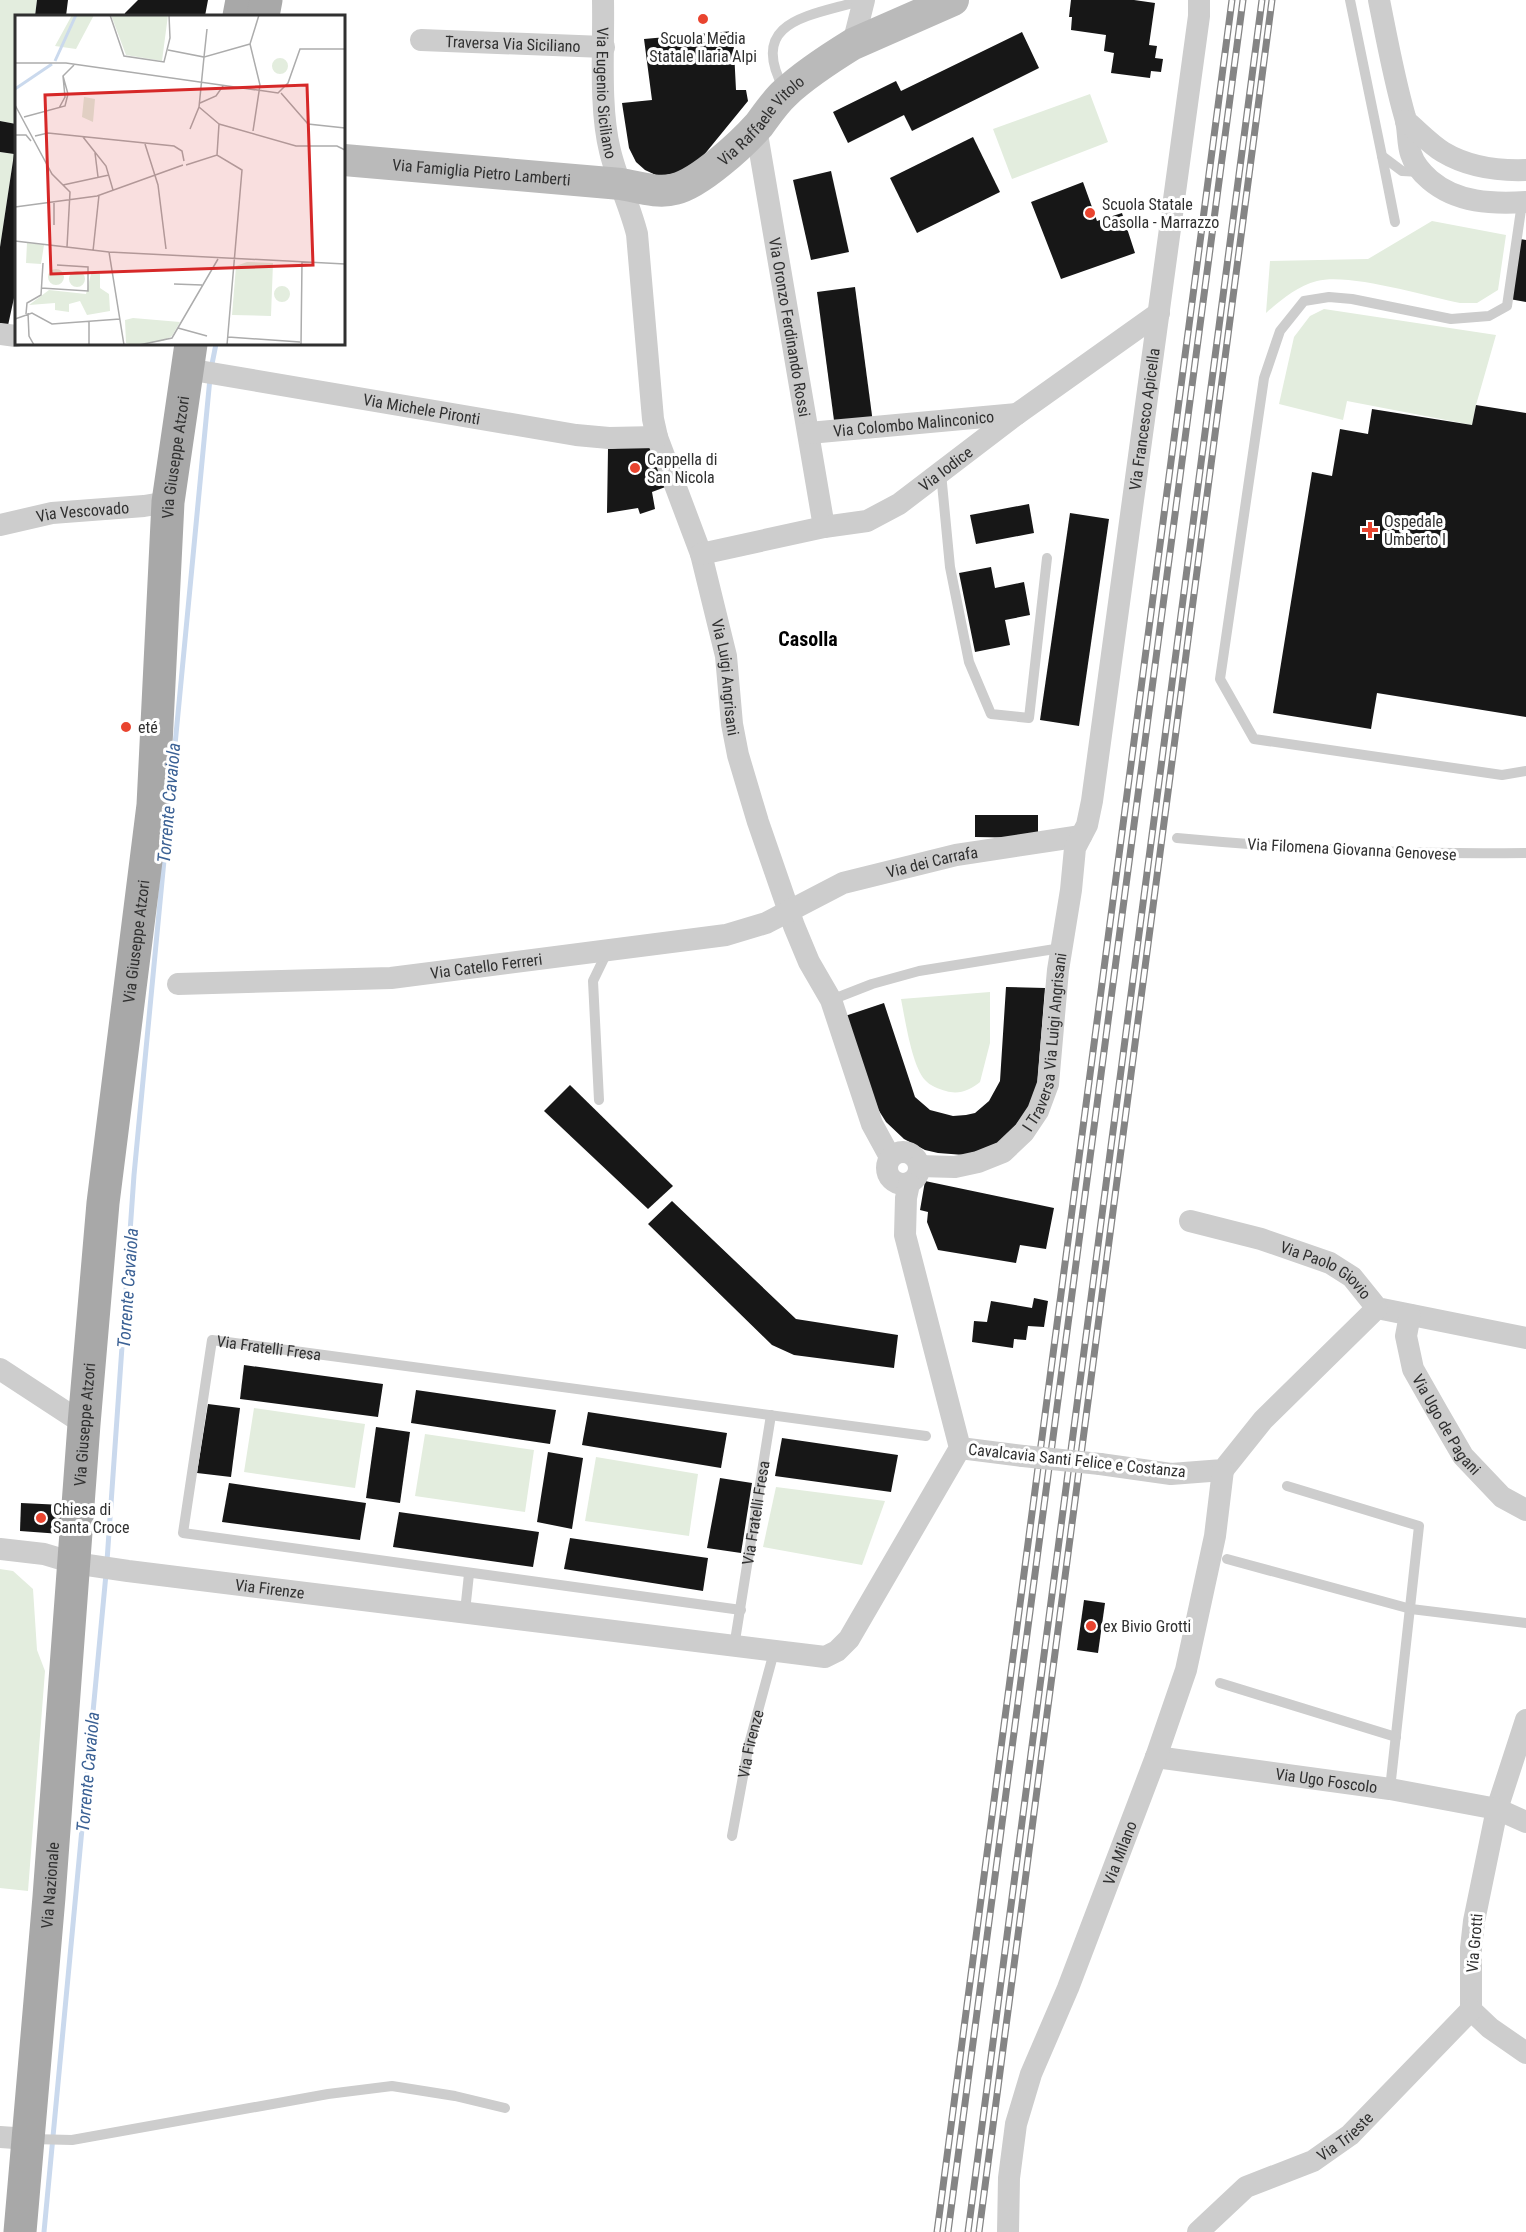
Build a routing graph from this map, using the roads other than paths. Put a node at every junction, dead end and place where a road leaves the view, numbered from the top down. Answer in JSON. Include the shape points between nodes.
{"nodes":[{"id":1,"x":242,"y":0,"type":"edge"},
{"id":2,"x":266,"y":0,"type":"edge"},
{"id":3,"x":603,"y":0,"type":"edge"},
{"id":4,"x":863,"y":0,"type":"edge"},
{"id":5,"x":1199,"y":0,"type":"edge"},
{"id":6,"x":1350,"y":0,"type":"edge"},
{"id":7,"x":1379,"y":0,"type":"edge"},
{"id":8,"x":934,"y":4,"type":"edge"},
{"id":9,"x":239,"y":15,"type":"edge"},
{"id":10,"x":263,"y":15,"type":"edge"},
{"id":11,"x":421,"y":40,"type":"dead end"},
{"id":12,"x":853,"y":44,"type":"junction"},
{"id":13,"x":604,"y":47,"type":"junction"},
{"id":14,"x":786,"y":93,"type":"junction"},
{"id":15,"x":1406,"y":121,"type":"junction"},
{"id":16,"x":756,"y":128,"type":"junction"},
{"id":17,"x":1442,"y":152,"type":"junction"},
{"id":18,"x":1382,"y":156,"type":"junction"},
{"id":19,"x":345,"y":160,"type":"edge"},
{"id":20,"x":1526,"y":170,"type":"edge"},
{"id":21,"x":1422,"y":172,"type":"junction"},
{"id":22,"x":621,"y":184,"type":"junction"},
{"id":23,"x":1524,"y":202,"type":"edge"},
{"id":24,"x":1395,"y":222,"type":"dead end"},
{"id":25,"x":1159,"y":313,"type":"junction"},
{"id":26,"x":0,"y":334,"type":"edge"},
{"id":27,"x":15,"y":336,"type":"edge"},
{"id":28,"x":193,"y":361,"type":"edge"},
{"id":29,"x":1017,"y":414,"type":"junction"},
{"id":30,"x":809,"y":433,"type":"junction"},
{"id":31,"x":657,"y":437,"type":"junction"},
{"id":32,"x":941,"y":472,"type":"junction"},
{"id":33,"x":168,"y":502,"type":"junction"},
{"id":34,"x":0,"y":525,"type":"edge"},
{"id":35,"x":824,"y":527,"type":"junction"},
{"id":36,"x":700,"y":554,"type":"junction"},
{"id":37,"x":1047,"y":558,"type":"dead end"},
{"id":38,"x":1526,"y":771,"type":"edge"},
{"id":39,"x":1081,"y":836,"type":"junction"},
{"id":40,"x":1177,"y":838,"type":"dead end"},
{"id":41,"x":1526,"y":853,"type":"edge"},
{"id":42,"x":789,"y":909,"type":"junction"},
{"id":43,"x":1061,"y":948,"type":"junction"},
{"id":44,"x":609,"y":950,"type":"junction"},
{"id":45,"x":178,"y":984,"type":"dead end"},
{"id":46,"x":831,"y":1000,"type":"junction"},
{"id":47,"x":599,"y":1100,"type":"dead end"},
{"id":48,"x":902,"y":1171,"type":"junction"},
{"id":49,"x":1190,"y":1221,"type":"dead end"},
{"id":50,"x":1377,"y":1308,"type":"junction"},
{"id":51,"x":1410,"y":1315,"type":"junction"},
{"id":52,"x":1526,"y":1338,"type":"edge"},
{"id":53,"x":0,"y":1369,"type":"edge"},
{"id":54,"x":771,"y":1415,"type":"junction"},
{"id":55,"x":84,"y":1424,"type":"junction"},
{"id":56,"x":926,"y":1436,"type":"dead end"},
{"id":57,"x":960,"y":1448,"type":"junction"},
{"id":58,"x":1223,"y":1470,"type":"junction"},
{"id":59,"x":1287,"y":1486,"type":"dead end"},
{"id":60,"x":1526,"y":1510,"type":"edge"},
{"id":61,"x":0,"y":1549,"type":"edge"},
{"id":62,"x":79,"y":1556,"type":"junction"},
{"id":63,"x":1227,"y":1559,"type":"dead end"},
{"id":64,"x":469,"y":1574,"type":"junction"},
{"id":65,"x":466,"y":1607,"type":"junction"},
{"id":66,"x":1411,"y":1609,"type":"junction"},
{"id":67,"x":741,"y":1610,"type":"junction"},
{"id":68,"x":1526,"y":1623,"type":"edge"},
{"id":69,"x":734,"y":1647,"type":"junction"},
{"id":70,"x":774,"y":1652,"type":"junction"},
{"id":71,"x":1220,"y":1683,"type":"dead end"},
{"id":72,"x":1526,"y":1719,"type":"edge"},
{"id":73,"x":1396,"y":1737,"type":"junction"},
{"id":74,"x":1156,"y":1757,"type":"junction"},
{"id":75,"x":1390,"y":1789,"type":"junction"},
{"id":76,"x":1497,"y":1809,"type":"junction"},
{"id":77,"x":1526,"y":1822,"type":"edge"},
{"id":78,"x":732,"y":1836,"type":"dead end"},
{"id":79,"x":1471,"y":2010,"type":"junction"},
{"id":80,"x":1526,"y":2053,"type":"edge"},
{"id":81,"x":505,"y":2108,"type":"dead end"},
{"id":82,"x":23,"y":2138,"type":"edge"},
{"id":83,"x":20,"y":2232,"type":"edge"},
{"id":84,"x":1008,"y":2232,"type":"edge"},
{"id":85,"x":1198,"y":2232,"type":"edge"}],
"edges":[{"from":1,"to":9,"type":"main road"},
{"from":2,"to":10,"type":"main road"},
{"from":3,"to":13,"type":"street","name":"Via Eugenio Siciliano"},
{"from":4,"to":12,"type":"street"},
{"from":4,"to":14,"type":"lane","via":[[797,20],[778,32],[771,52],[775,73]]},
{"from":5,"to":25,"type":"street","name":"Via Francesco Apicella"},
{"from":6,"to":18,"type":"lane"},
{"from":7,"to":15,"type":"street"},
{"from":8,"to":12,"type":"main road","name":"Via Raffaele Vitolo"},
{"from":11,"to":13,"type":"street","name":"Traversa Via Siciliano"},
{"from":12,"to":14,"type":"main road","name":"Via Raffaele Vitolo"},
{"from":13,"to":22,"type":"street","name":"Via Eugenio Siciliano","via":[[605,122]]},
{"from":14,"to":16,"type":"main road","name":"Via Raffaele Vitolo"},
{"from":15,"to":17,"type":"street"},
{"from":15,"to":21,"type":"street","via":[[1411,154]]},
{"from":16,"to":22,"type":"main road","name":"Via Raffaele Vitolo","via":[[688,185],[658,191]]},
{"from":16,"to":30,"type":"street","name":"Via Oronzo Ferdinando Rossi"},
{"from":17,"to":20,"type":"street","via":[[1473,165],[1504,171]]},
{"from":17,"to":21,"type":"street"},
{"from":18,"to":21,"type":"lane","via":[[1402,171]]},
{"from":18,"to":24,"type":"lane"},
{"from":19,"to":22,"type":"main road","name":"Via Famiglia Pietro Lamberti"},
{"from":20,"to":23,"type":"street","via":[[1519,185]]},
{"from":21,"to":23,"type":"street","via":[[1449,194],[1488,203]]},
{"from":22,"to":31,"type":"street","name":"Via Luigi Angrisani","via":[[637,234]]},
{"from":23,"to":38,"type":"lane","via":[[1508,306],[1489,316],[1451,319],[1329,297],[1304,301],[1280,331],[1264,378],[1220,679],[1254,739],[1502,775]]},
{"from":25,"to":29,"type":"street","name":"Via Iodice"},
{"from":25,"to":39,"type":"street","name":"Via Francesco Apicella","via":[[1092,801]]},
{"from":26,"to":27,"type":"street"},
{"from":28,"to":31,"type":"street","name":"Via Michele Pironti","via":[[223,375],[576,435]]},
{"from":28,"to":33,"type":"main road","name":"Via Giuseppe Atzori"},
{"from":29,"to":30,"type":"street","name":"Via Colombo Malinconico"},
{"from":29,"to":32,"type":"street","name":"Via Iodice"},
{"from":30,"to":35,"type":"street","name":"Via Oronzo Ferdinando Rossi"},
{"from":31,"to":36,"type":"street","name":"Via Luigi Angrisani"},
{"from":32,"to":35,"type":"street","name":"Via Iodice","via":[[899,504],[867,521]]},
{"from":32,"to":37,"type":"lane","via":[[950,567],[969,662],[991,714],[1029,718]]},
{"from":33,"to":34,"type":"street","name":"Via Vescovado","via":[[52,513]]},
{"from":33,"to":55,"type":"main road","name":"Via Giuseppe Atzori","via":[[153,805],[103,1203]]},
{"from":35,"to":36,"type":"street","name":"Via Iodice"},
{"from":36,"to":42,"type":"street","name":"Via Luigi Angrisani","via":[[726,656],[738,755]]},
{"from":39,"to":42,"type":"street","name":"Via dei Carrafa","via":[[956,855],[843,883]]},
{"from":39,"to":43,"type":"street","name":"I Traversa Via Luigi Angrisani","via":[[1075,848]]},
{"from":40,"to":41,"type":"lane","name":"Via Filomena Giovanna Genovese","via":[[1290,849]]},
{"from":42,"to":44,"type":"street","name":"Via Catello Ferreri","via":[[766,923],[726,934]]},
{"from":42,"to":46,"type":"street","name":"Via Luigi Angrisani","via":[[809,962]]},
{"from":43,"to":46,"type":"lane","via":[[919,971]]},
{"from":43,"to":48,"type":"street","name":"I Traversa Via Luigi Angrisani","via":[[1048,1084],[1038,1111],[1024,1132],[1003,1152],[978,1162]]},
{"from":44,"to":45,"type":"street","name":"Via Catello Ferreri","via":[[391,978]]},
{"from":44,"to":47,"type":"lane","via":[[593,981]]},
{"from":46,"to":48,"type":"street","name":"Via Luigi Angrisani","via":[[872,1124]]},
{"from":48,"to":57,"type":"street","name":"Cavalcavia Santi Felice e Costanza","via":[[905,1235]]},
{"from":49,"to":50,"type":"street","name":"Via Paolo Giovio","via":[[1261,1239],[1330,1263],[1352,1277]]},
{"from":50,"to":51,"type":"street","name":"Via Paolo Giovio"},
{"from":50,"to":58,"type":"street","via":[[1263,1420]]},
{"from":51,"to":52,"type":"street","name":"Via Paolo Giovio"},
{"from":51,"to":60,"type":"street","name":"Via Ugo de Pagani","via":[[1406,1336],[1413,1369],[1463,1456],[1502,1497]]},
{"from":53,"to":55,"type":"street"},
{"from":54,"to":56,"type":"lane","name":"Via Fratelli Fresa"},
{"from":54,"to":64,"type":"lane","name":"Via Fratelli Fresa","via":[[212,1340],[183,1533]]},
{"from":54,"to":67,"type":"lane","name":"Via Fratelli Fresa"},
{"from":55,"to":62,"type":"main road","name":"Via Giuseppe Atzori"},
{"from":57,"to":58,"type":"street","name":"Cavalcavia Santi Felice e Costanza","bridge":true,"via":[[1171,1474]]},
{"from":57,"to":70,"type":"street","name":"Cavalcavia Santi Felice e Costanza","via":[[849,1639],[825,1657]]},
{"from":58,"to":74,"type":"street","name":"Via Milano","via":[[1215,1536],[1186,1670]]},
{"from":59,"to":66,"type":"lane","via":[[1419,1526]]},
{"from":61,"to":62,"type":"street","name":"Via Firenze"},
{"from":62,"to":65,"type":"street","name":"Via Firenze","via":[[128,1571]]},
{"from":62,"to":82,"type":"main road","name":"Via Nazionale"},
{"from":63,"to":66,"type":"lane"},
{"from":64,"to":65,"type":"lane"},
{"from":64,"to":67,"type":"lane","name":"Via Fratelli Fresa"},
{"from":65,"to":69,"type":"street","name":"Via Firenze"},
{"from":66,"to":68,"type":"lane"},
{"from":66,"to":73,"type":"lane"},
{"from":67,"to":69,"type":"lane","name":"Via Fratelli Fresa"},
{"from":69,"to":70,"type":"street"},
{"from":70,"to":78,"type":"lane","name":"Via Firenze","via":[[749,1744]]},
{"from":71,"to":73,"type":"lane"},
{"from":72,"to":76,"type":"street","name":"Via Grotti"},
{"from":73,"to":75,"type":"lane"},
{"from":74,"to":75,"type":"street","name":"Via Ugo Foscolo"},
{"from":74,"to":84,"type":"street","name":"Via Milano","via":[[1068,1988],[1030,2074],[1016,2124]]},
{"from":75,"to":76,"type":"street","name":"Via Ugo Foscolo"},
{"from":76,"to":77,"type":"street","name":"Via Ugo Foscolo"},
{"from":76,"to":79,"type":"street","name":"Via Grotti","via":[[1471,1948]]},
{"from":79,"to":80,"type":"street"},
{"from":79,"to":85,"type":"street","name":"Via Trieste","via":[[1350,2135],[1313,2161],[1246,2187]]},
{"from":81,"to":82,"type":"lane","via":[[392,2086],[72,2140]]},
{"from":82,"to":83,"type":"main road","name":"Via Nazionale"}]}
